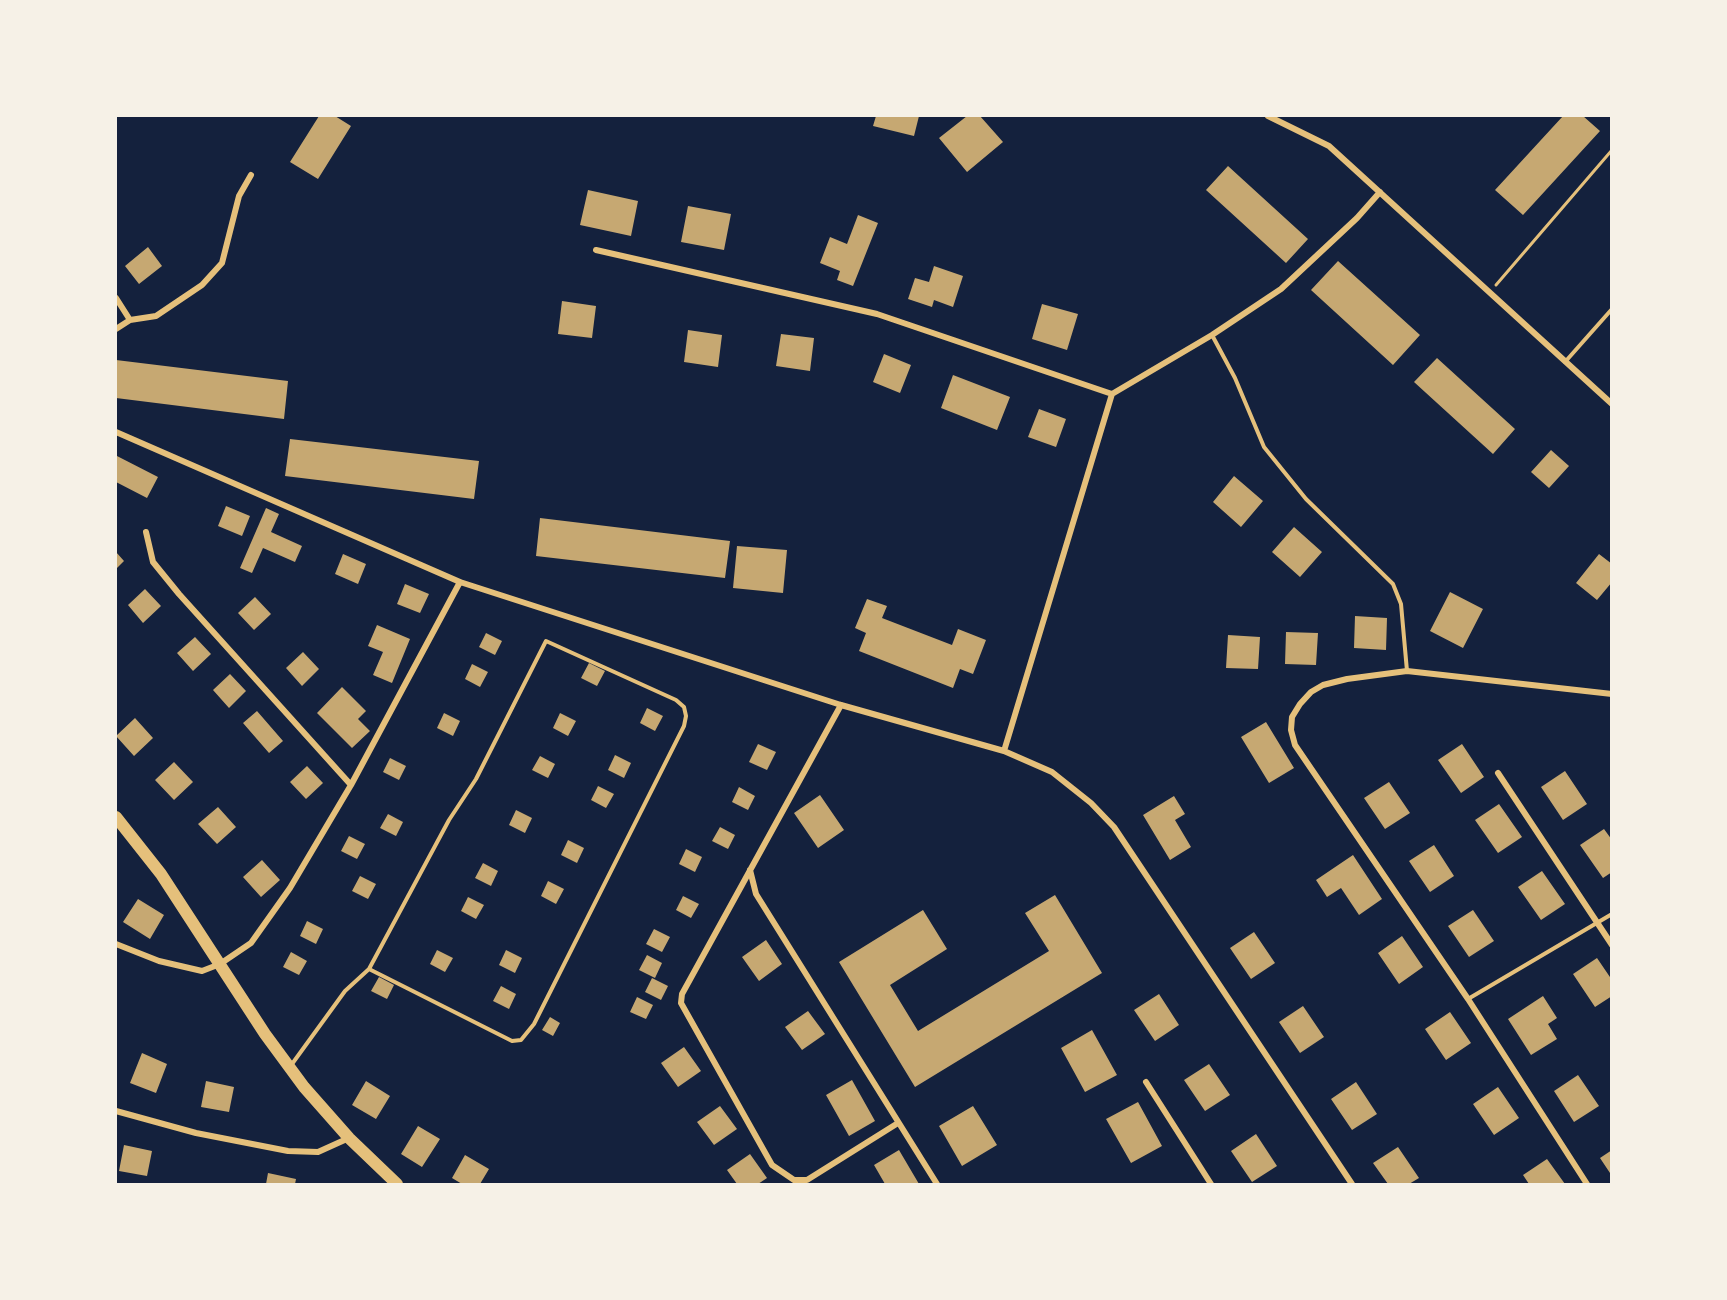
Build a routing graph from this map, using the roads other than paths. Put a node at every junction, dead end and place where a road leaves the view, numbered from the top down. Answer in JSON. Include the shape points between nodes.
{"nodes":[{"id":1,"x":1268,"y":116,"type":"edge"},
{"id":2,"x":251,"y":175,"type":"dead end"},
{"id":3,"x":1380,"y":192,"type":"junction"},
{"id":4,"x":596,"y":250,"type":"dead end"},
{"id":5,"x":116,"y":298,"type":"edge"},
{"id":6,"x":1611,"y":309,"type":"edge"},
{"id":7,"x":130,"y":320,"type":"junction"},
{"id":8,"x":116,"y":329,"type":"edge"},
{"id":9,"x":1212,"y":335,"type":"junction"},
{"id":10,"x":1565,"y":362,"type":"junction"},
{"id":11,"x":1112,"y":394,"type":"junction"},
{"id":12,"x":1611,"y":404,"type":"edge"},
{"id":13,"x":116,"y":432,"type":"edge"},
{"id":14,"x":146,"y":532,"type":"dead end"},
{"id":15,"x":460,"y":582,"type":"junction"},
{"id":16,"x":1407,"y":671,"type":"junction"},
{"id":17,"x":1611,"y":694,"type":"edge"},
{"id":18,"x":841,"y":705,"type":"junction"},
{"id":19,"x":1004,"y":751,"type":"junction"},
{"id":20,"x":1498,"y":773,"type":"dead end"},
{"id":21,"x":351,"y":785,"type":"junction"},
{"id":22,"x":116,"y":817,"type":"edge"},
{"id":23,"x":750,"y":870,"type":"junction"},
{"id":24,"x":1611,"y":914,"type":"edge"},
{"id":25,"x":1597,"y":922,"type":"junction"},
{"id":26,"x":116,"y":944,"type":"edge"},
{"id":27,"x":1611,"y":945,"type":"edge"},
{"id":28,"x":220,"y":964,"type":"junction"},
{"id":29,"x":369,"y":969,"type":"junction"},
{"id":30,"x":1468,"y":999,"type":"junction"},
{"id":31,"x":290,"y":1067,"type":"junction"},
{"id":32,"x":1146,"y":1082,"type":"dead end"},
{"id":33,"x":116,"y":1111,"type":"edge"},
{"id":34,"x":898,"y":1123,"type":"junction"},
{"id":35,"x":349,"y":1138,"type":"junction"},
{"id":36,"x":397,"y":1185,"type":"edge"},
{"id":37,"x":938,"y":1185,"type":"edge"},
{"id":38,"x":1211,"y":1185,"type":"edge"},
{"id":39,"x":1352,"y":1185,"type":"edge"},
{"id":40,"x":1587,"y":1185,"type":"edge"}],
"edges":[{"from":1,"to":3,"type":"street","via":[[1329,146]]},
{"from":2,"to":7,"type":"street","via":[[239,196],[222,263],[202,285],[156,316]]},
{"from":3,"to":9,"type":"street","via":[[1281,289]]},
{"from":3,"to":10,"type":"street"},
{"from":4,"to":11,"type":"street","via":[[877,314]]},
{"from":5,"to":7,"type":"street"},
{"from":6,"to":10,"type":"lane"},
{"from":7,"to":8,"type":"street"},
{"from":9,"to":11,"type":"street"},
{"from":9,"to":16,"type":"lane","via":[[1264,447],[1306,499],[1393,584],[1401,604]]},
{"from":10,"to":12,"type":"street"},
{"from":11,"to":19,"type":"street"},
{"from":13,"to":15,"type":"street"},
{"from":14,"to":21,"type":"street","via":[[153,562]]},
{"from":15,"to":18,"type":"street"},
{"from":15,"to":21,"type":"street"},
{"from":16,"to":17,"type":"street"},
{"from":16,"to":30,"type":"street","via":[[1323,685],[1311,692],[1292,717],[1291,730],[1295,745]]},
{"from":18,"to":19,"type":"street"},
{"from":18,"to":23,"type":"street"},
{"from":19,"to":39,"type":"street","via":[[1052,772],[1085,797],[1114,827]]},
{"from":20,"to":25,"type":"street"},
{"from":21,"to":28,"type":"street","via":[[290,888],[251,943]]},
{"from":22,"to":28,"type":"main road","via":[[161,874]]},
{"from":23,"to":34,"type":"street","via":[[756,894]]},
{"from":23,"to":34,"type":"street","via":[[682,994],[681,1003],[772,1164],[794,1180],[807,1180]]},
{"from":24,"to":25,"type":"lane"},
{"from":25,"to":27,"type":"street"},
{"from":25,"to":30,"type":"lane"},
{"from":26,"to":28,"type":"street","via":[[185,968],[202,971]]},
{"from":28,"to":31,"type":"main road"},
{"from":29,"to":29,"type":"lane","via":[[449,820],[476,779],[546,641],[684,707],[684,726],[534,1024],[521,1040],[512,1041]]},
{"from":29,"to":31,"type":"lane","via":[[345,991]]},
{"from":30,"to":40,"type":"street"},
{"from":31,"to":35,"type":"main road"},
{"from":32,"to":38,"type":"street"},
{"from":33,"to":35,"type":"street","via":[[288,1151],[318,1152]]},
{"from":34,"to":37,"type":"street"},
{"from":35,"to":36,"type":"main road"}]}
